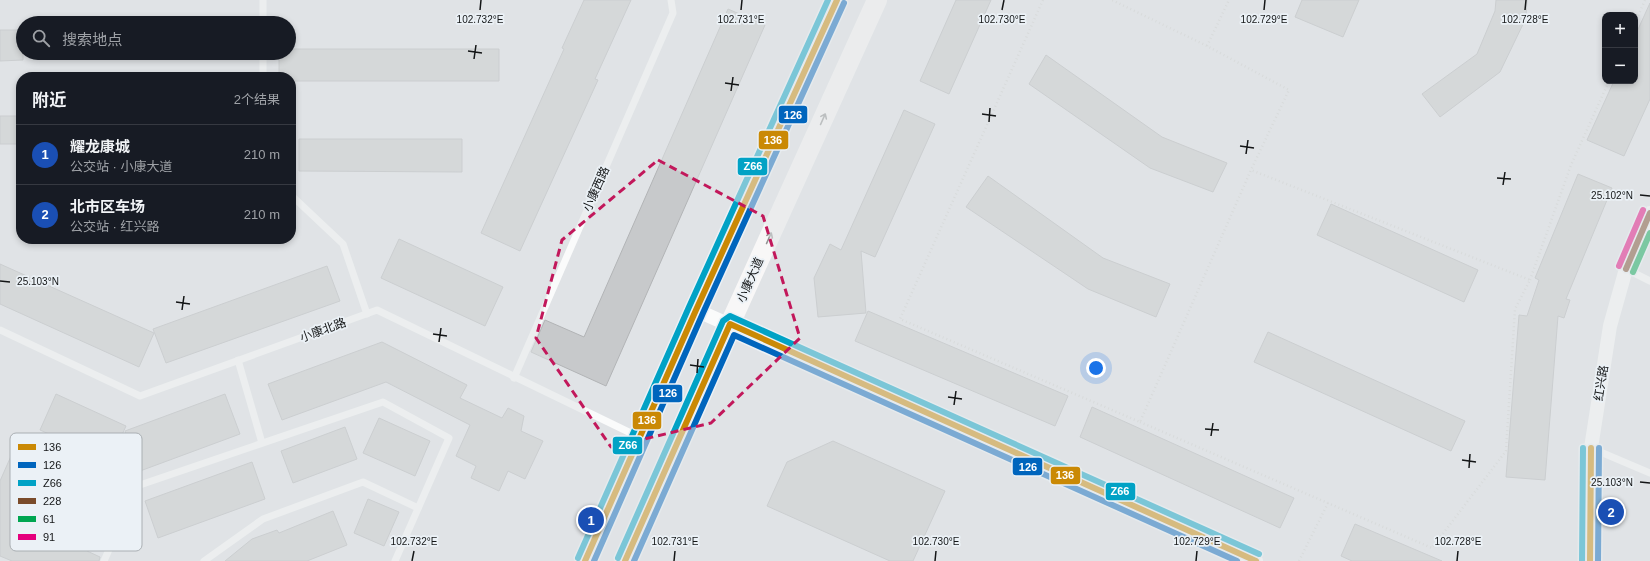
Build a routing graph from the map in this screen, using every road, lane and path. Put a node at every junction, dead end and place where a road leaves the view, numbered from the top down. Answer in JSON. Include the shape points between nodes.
{"nodes":[{"id":1,"x":263,"y":0,"type":"edge"},
{"id":2,"x":671,"y":0,"type":"edge"},
{"id":3,"x":837,"y":0,"type":"edge"},
{"id":4,"x":877,"y":0,"type":"edge"},
{"id":5,"x":1043,"y":0,"type":"edge"},
{"id":6,"x":1112,"y":0,"type":"edge"},
{"id":7,"x":1229,"y":0,"type":"edge"},
{"id":8,"x":1645,"y":0,"type":"edge"},
{"id":9,"x":263,"y":16,"type":"edge"},
{"id":10,"x":1638,"y":16,"type":"edge"},
{"id":11,"x":1207,"y":46,"type":"junction"},
{"id":12,"x":263,"y":60,"type":"edge"},
{"id":13,"x":263,"y":72,"type":"edge"},
{"id":14,"x":1608,"y":84,"type":"edge"},
{"id":15,"x":1251,"y":170,"type":"junction"},
{"id":16,"x":296,"y":200,"type":"edge"},
{"id":17,"x":1650,"y":213,"type":"edge"},
{"id":18,"x":1626,"y":269,"type":"junction"},
{"id":19,"x":1530,"y":280,"type":"junction"},
{"id":20,"x":1650,"y":281,"type":"edge"},
{"id":21,"x":696,"y":310,"type":"junction"},
{"id":22,"x":367,"y":314,"type":"junction"},
{"id":23,"x":730,"y":324,"type":"junction"},
{"id":24,"x":0,"y":330,"type":"edge"},
{"id":25,"x":238,"y":360,"type":"junction"},
{"id":26,"x":514,"y":378,"type":"junction"},
{"id":27,"x":1140,"y":422,"type":"junction"},
{"id":28,"x":640,"y":438,"type":"junction"},
{"id":29,"x":262,"y":443,"type":"junction"},
{"id":30,"x":1591,"y":448,"type":"junction"},
{"id":31,"x":1650,"y":473,"type":"edge"},
{"id":32,"x":142,"y":484,"type":"edge"},
{"id":33,"x":1328,"y":503,"type":"junction"},
{"id":34,"x":418,"y":508,"type":"junction"},
{"id":35,"x":108,"y":551,"type":"edge"},
{"id":36,"x":104,"y":561,"type":"edge"},
{"id":37,"x":204,"y":561,"type":"edge"},
{"id":38,"x":395,"y":561,"type":"edge"},
{"id":39,"x":585,"y":561,"type":"edge"},
{"id":40,"x":625,"y":561,"type":"edge"},
{"id":41,"x":1256,"y":561,"type":"edge"},
{"id":42,"x":1299,"y":561,"type":"edge"},
{"id":43,"x":1590,"y":561,"type":"edge"}],
"edges":[{"from":1,"to":9,"type":"lane"},
{"from":2,"to":26,"type":"lane","name":"小康西路","via":[[673,13]]},
{"from":3,"to":21,"type":"main road"},
{"from":23,"to":4,"type":"main road","name":"小康大道","one_way":true},
{"from":5,"to":27,"type":"path","via":[[900,319]]},
{"from":6,"to":11,"type":"path"},
{"from":7,"to":11,"type":"path"},
{"from":8,"to":10,"type":"path"},
{"from":11,"to":15,"type":"path","via":[[1289,90]]},
{"from":12,"to":13,"type":"lane"},
{"from":14,"to":19,"type":"path","via":[[1570,165]]},
{"from":15,"to":19,"type":"path"},
{"from":15,"to":27,"type":"path"},
{"from":16,"to":22,"type":"lane","via":[[343,244]]},
{"from":17,"to":18,"type":"street","name":"红兴路"},
{"from":18,"to":20,"type":"lane"},
{"from":18,"to":30,"type":"street","name":"红兴路","via":[[1610,326]]},
{"from":19,"to":33,"type":"path","via":[[1515,309],[1506,451],[1432,548]]},
{"from":21,"to":23,"type":"street"},
{"from":21,"to":28,"type":"main road"},
{"from":22,"to":25,"type":"lane","name":"小康北路"},
{"from":22,"to":26,"type":"lane","name":"小康北路","via":[[377,310]]},
{"from":23,"to":40,"type":"main road","name":"小康大道"},
{"from":23,"to":41,"type":"street"},
{"from":24,"to":25,"type":"lane","name":"小康北路","via":[[140,396]]},
{"from":25,"to":29,"type":"lane"},
{"from":26,"to":28,"type":"lane","name":"小康北路"},
{"from":27,"to":33,"type":"path"},
{"from":28,"to":39,"type":"main road"},
{"from":29,"to":32,"type":"lane"},
{"from":29,"to":34,"type":"lane","via":[[384,402],[449,438]]},
{"from":30,"to":31,"type":"lane"},
{"from":30,"to":43,"type":"street","name":"红兴路"},
{"from":33,"to":42,"type":"path"},
{"from":34,"to":37,"type":"lane","via":[[363,482],[263,519]]},
{"from":34,"to":38,"type":"lane"},
{"from":35,"to":36,"type":"lane"}]}
